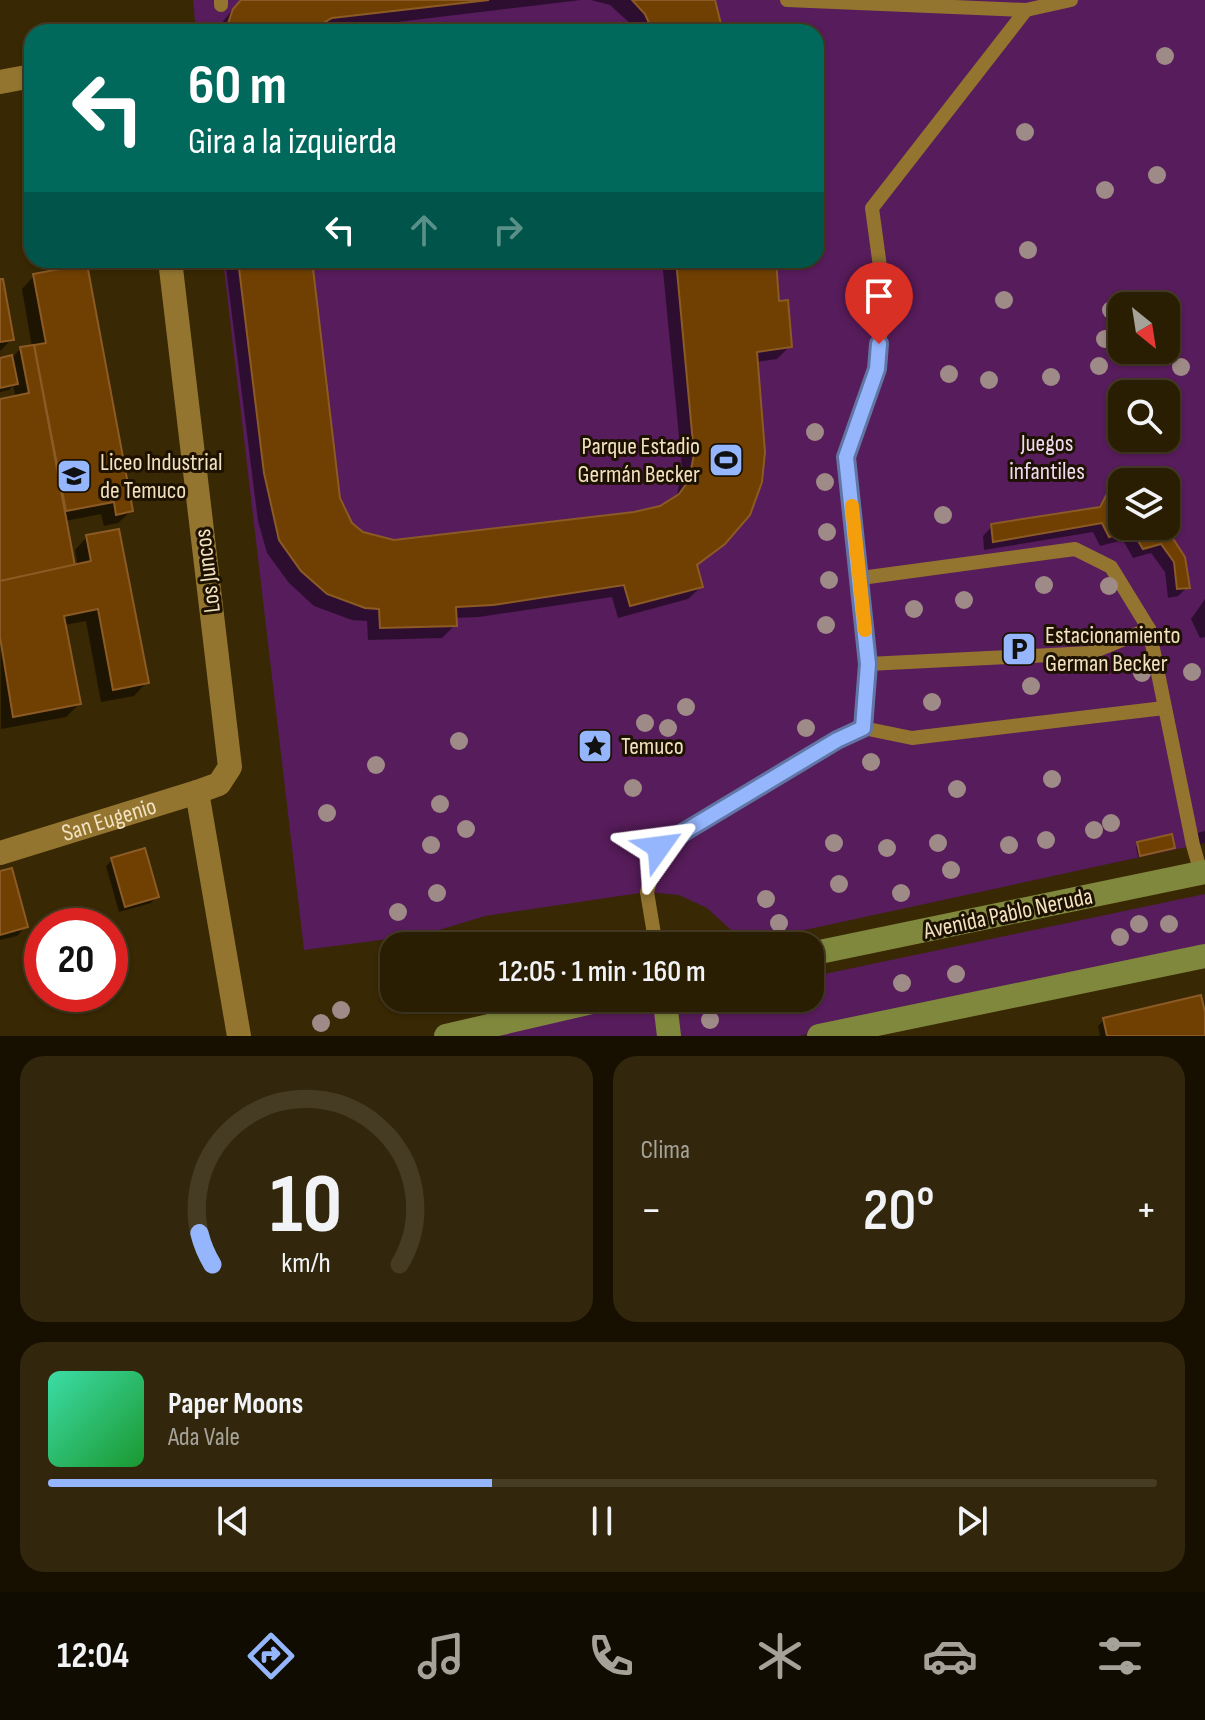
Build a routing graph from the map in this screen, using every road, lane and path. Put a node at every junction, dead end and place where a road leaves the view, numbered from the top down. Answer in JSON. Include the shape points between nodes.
{"nodes":[{"id":1,"x":787,"y":0,"type":"edge"},
{"id":2,"x":1071,"y":0,"type":"edge"},
{"id":3,"x":1026,"y":10,"type":"junction"},
{"id":4,"x":24,"y":78,"type":"edge"},
{"id":5,"x":0,"y":82,"type":"edge"},
{"id":6,"x":171,"y":268,"type":"edge"},
{"id":7,"x":861,"y":578,"type":"junction"},
{"id":8,"x":1149,"y":629,"type":"junction"},
{"id":9,"x":868,"y":664,"type":"junction"},
{"id":10,"x":1164,"y":708,"type":"junction"},
{"id":11,"x":863,"y":728,"type":"junction"},
{"id":12,"x":208,"y":788,"type":"junction"},
{"id":13,"x":0,"y":853,"type":"edge"},
{"id":14,"x":1204,"y":876,"type":"edge"},
{"id":15,"x":654,"y":932,"type":"edge"},
{"id":16,"x":824,"y":951,"type":"edge"},
{"id":17,"x":1205,"y":956,"type":"edge"},
{"id":18,"x":549,"y":1012,"type":"edge"},
{"id":19,"x":666,"y":1012,"type":"edge"},
{"id":20,"x":239,"y":1036,"type":"edge"},
{"id":21,"x":446,"y":1036,"type":"edge"},
{"id":22,"x":669,"y":1036,"type":"edge"},
{"id":23,"x":819,"y":1036,"type":"edge"}],
"edges":[{"from":1,"to":3,"type":"lane"},
{"from":2,"to":3,"type":"lane"},
{"from":3,"to":7,"type":"lane","via":[[872,208],[884,296],[879,354],[846,457]]},
{"from":4,"to":5,"type":"street"},
{"from":6,"to":12,"type":"street","name":"Los Juncos","via":[[230,767]]},
{"from":7,"to":8,"type":"lane","via":[[1075,549],[1111,567]]},
{"from":7,"to":9,"type":"lane"},
{"from":8,"to":9,"type":"lane","via":[[1090,653]]},
{"from":8,"to":10,"type":"lane"},
{"from":9,"to":11,"type":"lane"},
{"from":10,"to":11,"type":"lane","via":[[912,738]]},
{"from":10,"to":14,"type":"lane"},
{"from":11,"to":15,"type":"lane","via":[[659,847],[647,892]]},
{"from":12,"to":13,"type":"street","name":"San Eugenio"},
{"from":12,"to":20,"type":"street","name":"Los Juncos"},
{"from":14,"to":16,"type":"main road","name":"Avenida Pablo Neruda"},
{"from":17,"to":23,"type":"main road"},
{"from":18,"to":21,"type":"main road"},
{"from":19,"to":22,"type":"main road"}]}
